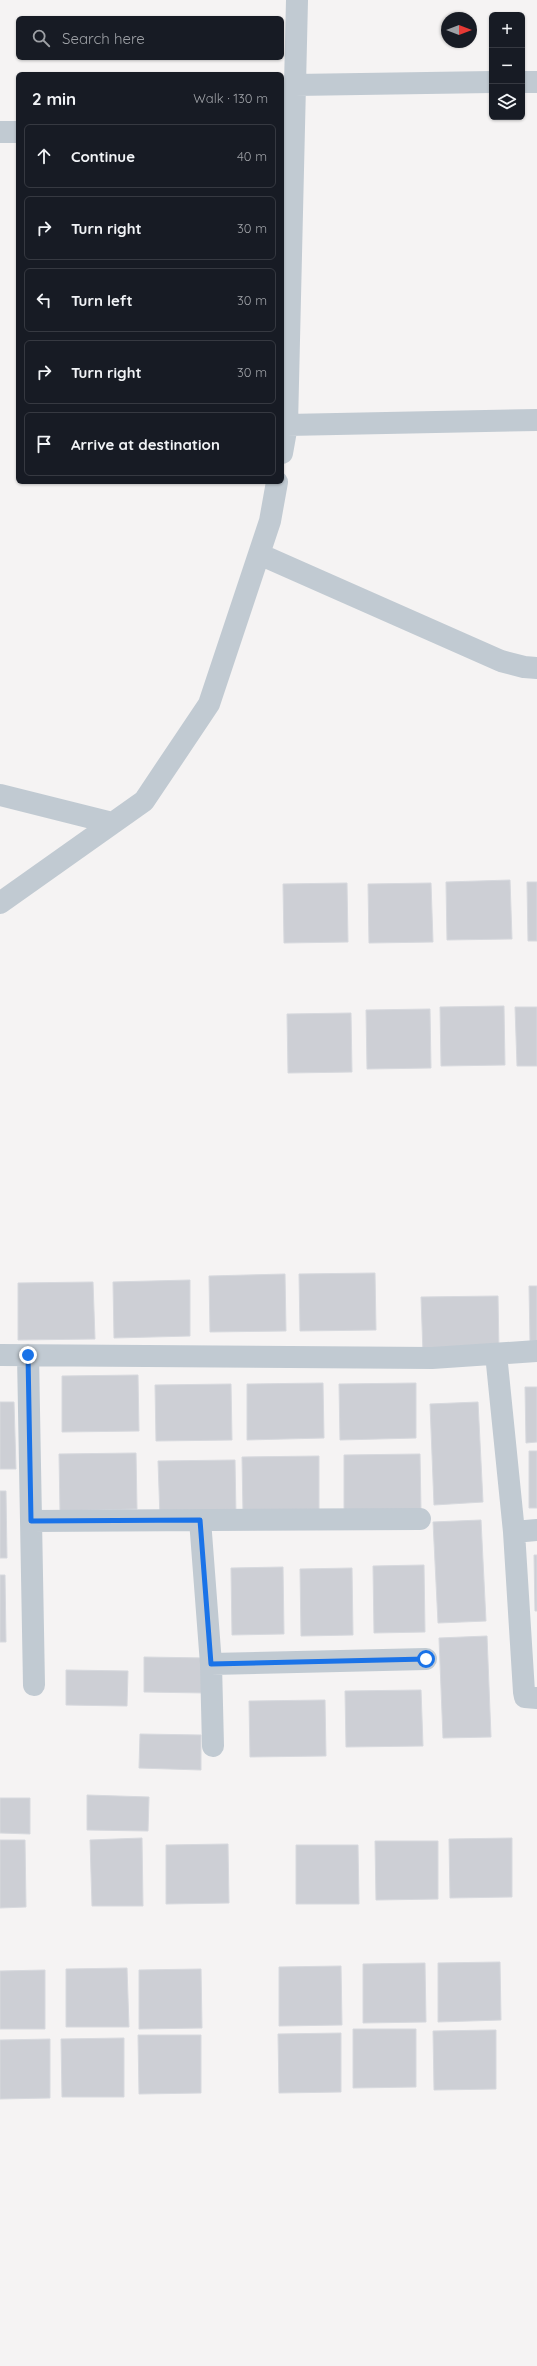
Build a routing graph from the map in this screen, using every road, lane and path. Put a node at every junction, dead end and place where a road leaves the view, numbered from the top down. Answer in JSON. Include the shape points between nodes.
{"nodes":[{"id":1,"x":297,"y":0,"type":"edge"},
{"id":2,"x":489,"y":82,"type":"edge"},
{"id":3,"x":525,"y":82,"type":"edge"},
{"id":4,"x":537,"y":82,"type":"edge"},
{"id":5,"x":295,"y":84,"type":"junction"},
{"id":6,"x":289,"y":130,"type":"edge"},
{"id":7,"x":0,"y":132,"type":"edge"},
{"id":8,"x":16,"y":132,"type":"edge"},
{"id":9,"x":537,"y":420,"type":"edge"},
{"id":10,"x":287,"y":425,"type":"junction"},
{"id":11,"x":284,"y":442,"type":"edge"},
{"id":12,"x":277,"y":484,"type":"edge"},
{"id":13,"x":259,"y":554,"type":"junction"},
{"id":14,"x":537,"y":668,"type":"edge"},
{"id":15,"x":0,"y":795,"type":"edge"},
{"id":16,"x":112,"y":823,"type":"junction"},
{"id":17,"x":0,"y":903,"type":"edge"},
{"id":18,"x":537,"y":1351,"type":"edge"},
{"id":19,"x":496,"y":1354,"type":"junction"},
{"id":20,"x":0,"y":1355,"type":"edge"},
{"id":21,"x":28,"y":1355,"type":"junction"},
{"id":22,"x":420,"y":1519,"type":"dead end"},
{"id":23,"x":200,"y":1520,"type":"junction"},
{"id":24,"x":31,"y":1521,"type":"junction"},
{"id":25,"x":537,"y":1530,"type":"edge"},
{"id":26,"x":514,"y":1532,"type":"junction"},
{"id":27,"x":426,"y":1659,"type":"dead end"},
{"id":28,"x":211,"y":1664,"type":"junction"},
{"id":29,"x":34,"y":1685,"type":"dead end"},
{"id":30,"x":537,"y":1698,"type":"edge"},
{"id":31,"x":213,"y":1746,"type":"dead end"}],
"edges":[{"from":1,"to":5,"type":"street"},
{"from":2,"to":5,"type":"street"},
{"from":3,"to":4,"type":"street"},
{"from":5,"to":6,"type":"street"},
{"from":6,"to":10,"type":"street"},
{"from":7,"to":8,"type":"street"},
{"from":9,"to":10,"type":"street"},
{"from":10,"to":11,"type":"street"},
{"from":12,"to":13,"type":"street","via":[[270,521]]},
{"from":13,"to":14,"type":"street","via":[[502,661]]},
{"from":13,"to":16,"type":"street","via":[[209,704],[144,801]]},
{"from":15,"to":16,"type":"street"},
{"from":16,"to":17,"type":"street"},
{"from":18,"to":19,"type":"street"},
{"from":19,"to":21,"type":"street","via":[[432,1358]]},
{"from":19,"to":26,"type":"street"},
{"from":20,"to":21,"type":"street"},
{"from":21,"to":24,"type":"street"},
{"from":22,"to":23,"type":"street"},
{"from":23,"to":24,"type":"street"},
{"from":23,"to":28,"type":"street"},
{"from":24,"to":29,"type":"street"},
{"from":25,"to":26,"type":"street"},
{"from":26,"to":30,"type":"street","via":[[524,1692],[525,1697],[529,1699]]},
{"from":27,"to":28,"type":"street"},
{"from":28,"to":31,"type":"street"}]}
